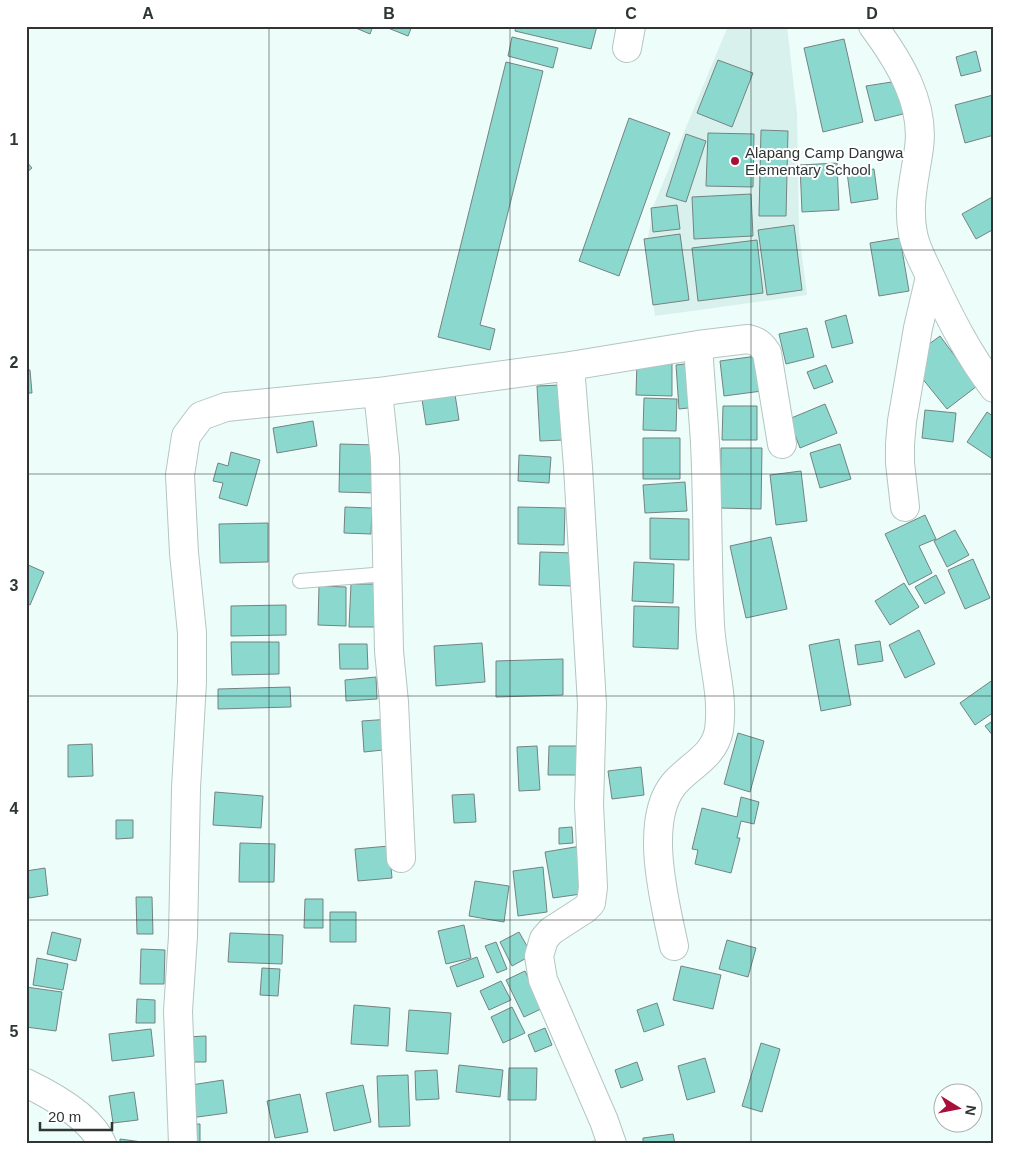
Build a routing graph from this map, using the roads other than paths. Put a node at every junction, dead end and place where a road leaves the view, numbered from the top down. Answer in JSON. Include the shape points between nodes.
{"nodes":[{"id":1,"x":873,"y":26,"type":"edge"},
{"id":2,"x":930,"y":277,"type":"junction"},
{"id":3,"x":698,"y":345,"type":"junction"},
{"id":4,"x":570,"y":366,"type":"junction"},
{"id":5,"x":994,"y":388,"type":"edge"},
{"id":6,"x":378,"y":392,"type":"junction"},
{"id":7,"x":782,"y":444,"type":"dead end"},
{"id":8,"x":905,"y":507,"type":"dead end"},
{"id":9,"x":386,"y":574,"type":"junction"},
{"id":10,"x":300,"y":581,"type":"dead end"},
{"id":11,"x":400,"y":858,"type":"dead end"},
{"id":12,"x":674,"y":946,"type":"dead end"},
{"id":13,"x":26,"y":1083,"type":"edge"},
{"id":14,"x":102,"y":1144,"type":"edge"},
{"id":15,"x":183,"y":1144,"type":"edge"},
{"id":16,"x":612,"y":1144,"type":"edge"}],
"edges":[{"from":1,"to":2,"type":"street","via":[[908,83],[921,129],[910,216],[918,252]]},
{"from":2,"to":5,"type":"street","via":[[975,364]]},
{"from":2,"to":8,"type":"street","via":[[914,348],[900,436]]},
{"from":3,"to":4,"type":"street"},
{"from":3,"to":7,"type":"street","via":[[748,339],[762,344],[767,353]]},
{"from":3,"to":12,"type":"street","via":[[705,444],[711,644],[720,708],[714,744],[708,754],[675,782],[666,795],[662,810],[659,867]]},
{"from":4,"to":6,"type":"street"},
{"from":4,"to":16,"type":"street","via":[[592,704],[590,805],[594,887],[591,903],[544,939],[539,966]]},
{"from":6,"to":9,"type":"street","via":[[385,458]]},
{"from":6,"to":15,"type":"street","via":[[226,407],[201,416],[186,436],[180,475],[192,633],[192,682],[178,1011]]},
{"from":9,"to":10,"type":"lane"},
{"from":9,"to":11,"type":"street"},
{"from":13,"to":14,"type":"street","via":[[78,1114],[99,1135]]}]}
